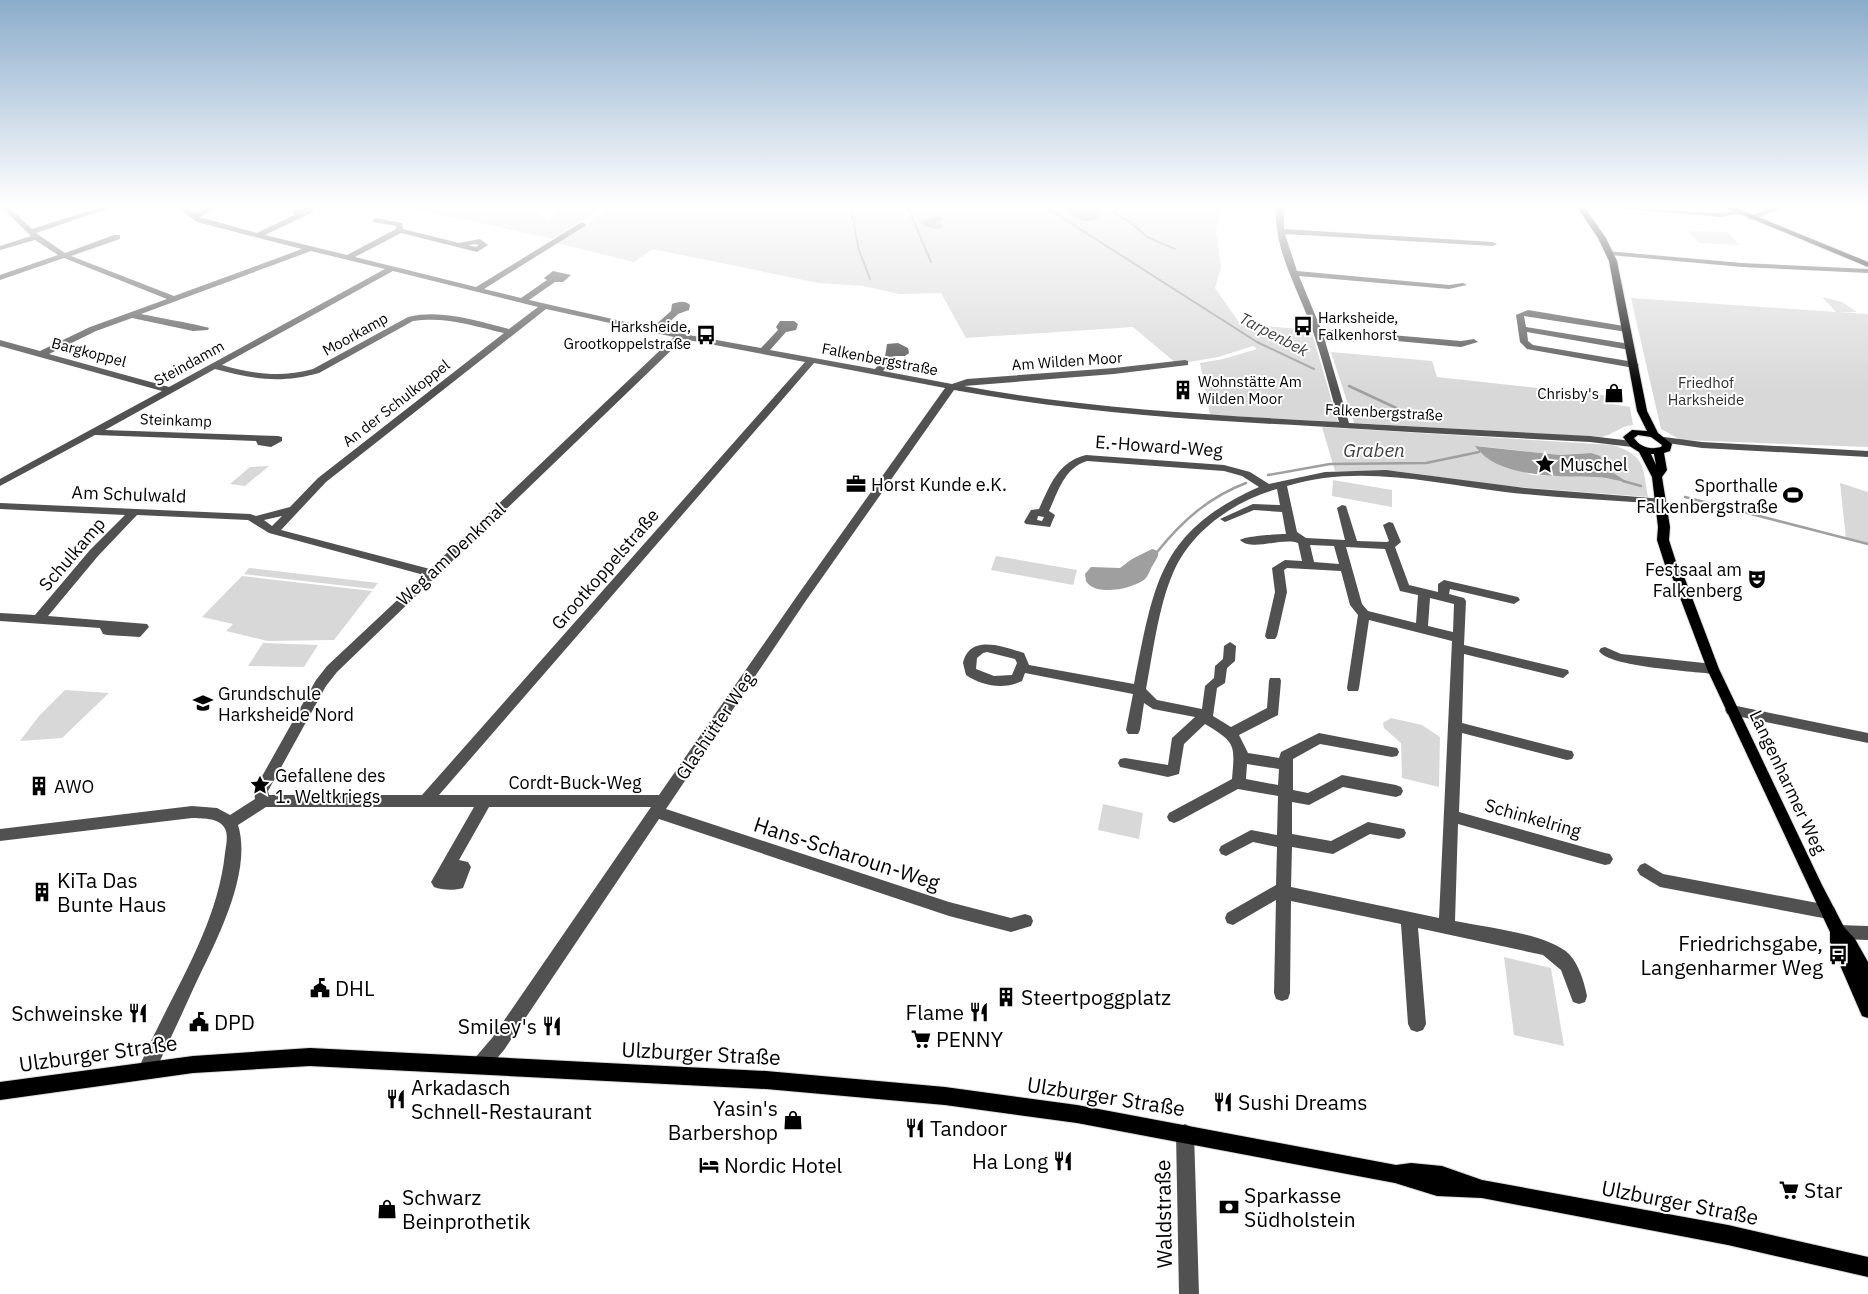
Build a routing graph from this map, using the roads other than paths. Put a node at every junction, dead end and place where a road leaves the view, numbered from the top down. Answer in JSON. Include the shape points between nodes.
{"nodes":[{"id":1,"x":28,"y":268,"type":"edge"},
{"id":2,"x":97,"y":268,"type":"edge"},
{"id":3,"x":257,"y":268,"type":"edge"},
{"id":4,"x":511,"y":268,"type":"edge"},
{"id":5,"x":1293,"y":268,"type":"edge"},
{"id":6,"x":1613,"y":268,"type":"edge"},
{"id":7,"x":1818,"y":268,"type":"edge"},
{"id":8,"x":391,"y":269,"type":"joint"},
{"id":9,"x":1868,"y":271,"type":"edge"},
{"id":10,"x":1295,"y":274,"type":"junction"},
{"id":11,"x":0,"y":278,"type":"edge"},
{"id":12,"x":553,"y":280,"type":"dead end"},
{"id":13,"x":1463,"y":285,"type":"dead end"},
{"id":14,"x":477,"y":290,"type":"junction"},
{"id":15,"x":175,"y":299,"type":"junction"},
{"id":16,"x":523,"y":300,"type":"junction"},
{"id":17,"x":544,"y":306,"type":"junction"},
{"id":18,"x":675,"y":312,"type":"dead end"},
{"id":19,"x":132,"y":315,"type":"junction"},
{"id":20,"x":205,"y":328,"type":"dead end"},
{"id":21,"x":1522,"y":329,"type":"junction"},
{"id":22,"x":1627,"y":329,"type":"junction"},
{"id":23,"x":783,"y":330,"type":"dead end"},
{"id":24,"x":654,"y":331,"type":"junction"},
{"id":25,"x":1317,"y":331,"type":"junction"},
{"id":26,"x":511,"y":332,"type":"junction"},
{"id":27,"x":681,"y":336,"type":"junction"},
{"id":28,"x":1474,"y":342,"type":"dead end"},
{"id":29,"x":0,"y":343,"type":"edge"},
{"id":30,"x":1630,"y":347,"type":"junction"},
{"id":31,"x":763,"y":352,"type":"junction"},
{"id":32,"x":41,"y":354,"type":"junction"},
{"id":33,"x":891,"y":354,"type":"dead end"},
{"id":34,"x":811,"y":361,"type":"junction"},
{"id":35,"x":1185,"y":364,"type":"dead end"},
{"id":36,"x":1634,"y":365,"type":"junction"},
{"id":37,"x":213,"y":366,"type":"junction"},
{"id":38,"x":877,"y":373,"type":"junction"},
{"id":39,"x":951,"y":387,"type":"junction"},
{"id":40,"x":170,"y":390,"type":"junction"},
{"id":41,"x":1642,"y":411,"type":"junction"},
{"id":42,"x":1345,"y":425,"type":"junction"},
{"id":43,"x":91,"y":432,"type":"junction"},
{"id":44,"x":1639,"y":432,"type":"junction"},
{"id":45,"x":1654,"y":435,"type":"junction"},
{"id":46,"x":260,"y":438,"type":"dead end"},
{"id":47,"x":1630,"y":440,"type":"junction"},
{"id":48,"x":1663,"y":446,"type":"junction"},
{"id":49,"x":1643,"y":450,"type":"junction"},
{"id":50,"x":1868,"y":454,"type":"edge"},
{"id":51,"x":1657,"y":477,"type":"junction"},
{"id":52,"x":0,"y":484,"type":"edge"},
{"id":53,"x":1281,"y":484,"type":"junction"},
{"id":54,"x":1268,"y":488,"type":"junction"},
{"id":55,"x":1660,"y":501,"type":"junction"},
{"id":56,"x":0,"y":506,"type":"edge"},
{"id":57,"x":1342,"y":508,"type":"dead end"},
{"id":58,"x":1286,"y":509,"type":"junction"},
{"id":59,"x":292,"y":510,"type":"junction"},
{"id":60,"x":134,"y":512,"type":"junction"},
{"id":61,"x":1043,"y":513,"type":"dead end"},
{"id":62,"x":256,"y":519,"type":"junction"},
{"id":63,"x":1224,"y":519,"type":"dead end"},
{"id":64,"x":1389,"y":525,"type":"dead end"},
{"id":65,"x":273,"y":531,"type":"junction"},
{"id":66,"x":1246,"y":540,"type":"dead end"},
{"id":67,"x":1300,"y":540,"type":"junction"},
{"id":68,"x":1339,"y":543,"type":"junction"},
{"id":69,"x":1352,"y":544,"type":"junction"},
{"id":70,"x":1389,"y":546,"type":"junction"},
{"id":71,"x":1309,"y":566,"type":"junction"},
{"id":72,"x":1346,"y":568,"type":"junction"},
{"id":73,"x":431,"y":573,"type":"junction"},
{"id":74,"x":1424,"y":593,"type":"junction"},
{"id":75,"x":1443,"y":598,"type":"junction"},
{"id":76,"x":1514,"y":600,"type":"dead end"},
{"id":77,"x":1364,"y":614,"type":"junction"},
{"id":78,"x":0,"y":618,"type":"edge"},
{"id":79,"x":38,"y":620,"type":"junction"},
{"id":80,"x":105,"y":625,"type":"dead end"},
{"id":81,"x":1422,"y":629,"type":"junction"},
{"id":82,"x":1271,"y":636,"type":"dead end"},
{"id":83,"x":1458,"y":643,"type":"junction"},
{"id":84,"x":1230,"y":646,"type":"dead end"},
{"id":85,"x":1605,"y":651,"type":"dead end"},
{"id":86,"x":1021,"y":668,"type":"dead end"},
{"id":87,"x":1713,"y":669,"type":"junction"},
{"id":88,"x":1563,"y":673,"type":"dead end"},
{"id":89,"x":1275,"y":681,"type":"dead end"},
{"id":90,"x":1354,"y":688,"type":"dead end"},
{"id":91,"x":1139,"y":690,"type":"junction"},
{"id":92,"x":1732,"y":710,"type":"junction"},
{"id":93,"x":1205,"y":716,"type":"junction"},
{"id":94,"x":1455,"y":726,"type":"junction"},
{"id":95,"x":1133,"y":730,"type":"dead end"},
{"id":96,"x":1231,"y":733,"type":"junction"},
{"id":97,"x":1868,"y":738,"type":"edge"},
{"id":98,"x":1392,"y":752,"type":"dead end"},
{"id":99,"x":1567,"y":755,"type":"dead end"},
{"id":100,"x":1241,"y":757,"type":"junction"},
{"id":101,"x":1125,"y":763,"type":"dead end"},
{"id":102,"x":1285,"y":765,"type":"junction"},
{"id":103,"x":1239,"y":783,"type":"junction"},
{"id":104,"x":1396,"y":791,"type":"dead end"},
{"id":105,"x":1285,"y":794,"type":"junction"},
{"id":106,"x":426,"y":800,"type":"junction"},
{"id":107,"x":485,"y":800,"type":"junction"},
{"id":108,"x":263,"y":801,"type":"junction"},
{"id":109,"x":660,"y":806,"type":"junction"},
{"id":110,"x":1451,"y":816,"type":"junction"},
{"id":111,"x":1174,"y":817,"type":"dead end"},
{"id":112,"x":230,"y":823,"type":"junction"},
{"id":113,"x":1399,"y":834,"type":"dead end"},
{"id":114,"x":0,"y":835,"type":"edge"},
{"id":115,"x":1284,"y":841,"type":"junction"},
{"id":116,"x":1226,"y":850,"type":"dead end"},
{"id":117,"x":1605,"y":859,"type":"dead end"},
{"id":118,"x":448,"y":866,"type":"dead end"},
{"id":119,"x":1645,"y":870,"type":"dead end"},
{"id":120,"x":1283,"y":893,"type":"junction"},
{"id":121,"x":1828,"y":912,"type":"junction"},
{"id":122,"x":1233,"y":918,"type":"dead end"},
{"id":123,"x":1408,"y":919,"type":"junction"},
{"id":124,"x":1025,"y":921,"type":"dead end"},
{"id":125,"x":1447,"y":927,"type":"junction"},
{"id":126,"x":1838,"y":932,"type":"junction"},
{"id":127,"x":1868,"y":933,"type":"edge"},
{"id":128,"x":1868,"y":988,"type":"edge"},
{"id":129,"x":1282,"y":993,"type":"dead end"},
{"id":130,"x":1579,"y":996,"type":"dead end"},
{"id":131,"x":1868,"y":1010,"type":"edge"},
{"id":132,"x":1417,"y":1024,"type":"dead end"},
{"id":133,"x":480,"y":1065,"type":"junction"},
{"id":134,"x":147,"y":1070,"type":"junction"},
{"id":135,"x":0,"y":1091,"type":"edge"},
{"id":136,"x":1185,"y":1133,"type":"junction"},
{"id":137,"x":1868,"y":1267,"type":"edge"},
{"id":138,"x":1188,"y":1294,"type":"edge"}],
"edges":[{"from":1,"to":11,"type":"street"},
{"from":2,"to":15,"type":"street"},
{"from":3,"to":15,"type":"street"},
{"from":4,"to":14,"type":"street"},
{"from":5,"to":10,"type":"street"},
{"from":6,"to":22,"type":"main road"},
{"from":7,"to":9,"type":"street"},
{"from":8,"to":14,"type":"street","name":"Falkenbergstraße"},
{"from":8,"to":37,"type":"street","name":"Steindamm"},
{"from":10,"to":13,"type":"street","via":[[1449,287]]},
{"from":10,"to":25,"type":"street"},
{"from":12,"to":16,"type":"street"},
{"from":14,"to":16,"type":"street","name":"Falkenbergstraße"},
{"from":15,"to":19,"type":"street"},
{"from":16,"to":17,"type":"street","name":"Falkenbergstraße"},
{"from":17,"to":24,"type":"street","name":"Falkenbergstraße"},
{"from":17,"to":26,"type":"street","name":"An der Schulkoppel"},
{"from":18,"to":24,"type":"street"},
{"from":19,"to":20,"type":"street"},
{"from":19,"to":32,"type":"street","via":[[88,331]]},
{"from":21,"to":22,"type":"street","via":[[1520,316],[1524,313]]},
{"from":21,"to":30,"type":"street"},
{"from":21,"to":36,"type":"street","via":[[1524,343],[1532,348]]},
{"from":22,"to":30,"type":"main road"},
{"from":23,"to":31,"type":"street"},
{"from":24,"to":27,"type":"street","name":"Falkenbergstraße"},
{"from":25,"to":28,"type":"street","via":[[1461,344]]},
{"from":25,"to":42,"type":"street"},
{"from":26,"to":37,"type":"street","name":"Moorkamp","via":[[446,317],[421,316],[316,372],[300,377],[270,378]]},
{"from":26,"to":59,"type":"street","name":"An der Schulkoppel","via":[[322,480]]},
{"from":27,"to":31,"type":"street","name":"Falkenbergstraße"},
{"from":27,"to":73,"type":"street","name":"Weg am Denkmal"},
{"from":29,"to":32,"type":"street","name":"Bargkoppel"},
{"from":30,"to":36,"type":"main road"},
{"from":31,"to":34,"type":"street","name":"Falkenbergstraße"},
{"from":32,"to":40,"type":"street","name":"Bargkoppel"},
{"from":33,"to":38,"type":"street"},
{"from":34,"to":38,"type":"street","name":"Falkenbergstraße"},
{"from":34,"to":106,"type":"street","name":"Grootkoppelstraße"},
{"from":35,"to":39,"type":"street","name":"Am Wilden Moor","via":[[967,382]]},
{"from":36,"to":41,"type":"main road"},
{"from":37,"to":40,"type":"street","name":"Steindamm"},
{"from":38,"to":39,"type":"street","name":"Falkenbergstraße"},
{"from":39,"to":42,"type":"street","name":"Falkenbergstraße","via":[[1136,412]]},
{"from":39,"to":109,"type":"street","name":"Glashütter Weg"},
{"from":40,"to":43,"type":"street","name":"Steindamm"},
{"from":41,"to":44,"type":"main road"},
{"from":41,"to":45,"type":"main road"},
{"from":42,"to":47,"type":"street","name":"Falkenbergstraße"},
{"from":43,"to":46,"type":"street","name":"Steinkamp"},
{"from":43,"to":52,"type":"street","name":"Steindamm"},
{"from":44,"to":45,"type":"main road"},
{"from":44,"to":47,"type":"main road","via":[[1630,434]]},
{"from":45,"to":48,"type":"main road"},
{"from":47,"to":49,"type":"main road"},
{"from":48,"to":49,"type":"main road"},
{"from":48,"to":50,"type":"street","via":[[1702,445]]},
{"from":48,"to":51,"type":"main road","name":"Langenharmer Weg","via":[[1662,470]]},
{"from":49,"to":51,"type":"main road","name":"Langenharmer Weg"},
{"from":51,"to":55,"type":"main road","name":"Langenharmer Weg"},
{"from":53,"to":54,"type":"street"},
{"from":53,"to":55,"type":"street","via":[[1331,474],[1387,473],[1504,489]]},
{"from":53,"to":58,"type":"street"},
{"from":54,"to":61,"type":"street","name":"E.-Howard-Weg","via":[[1249,476],[1224,468],[1089,458],[1075,461],[1065,468]]},
{"from":54,"to":91,"type":"street","via":[[1212,518],[1178,553],[1162,586]]},
{"from":55,"to":87,"type":"main road","name":"Langenharmer Weg","via":[[1664,544]]},
{"from":56,"to":60,"type":"street","name":"Am Schulwald"},
{"from":57,"to":69,"type":"street"},
{"from":58,"to":63,"type":"street","via":[[1253,507]]},
{"from":58,"to":67,"type":"street","via":[[1292,534]]},
{"from":59,"to":62,"type":"street","name":"Am Schulwald"},
{"from":59,"to":65,"type":"street","name":"An der Schulkoppel"},
{"from":60,"to":62,"type":"street","name":"Am Schulwald","via":[[240,515]]},
{"from":60,"to":79,"type":"street","name":"Schulkamp","via":[[94,553]]},
{"from":62,"to":65,"type":"street","name":"Am Schulwald"},
{"from":64,"to":70,"type":"street","via":[[1395,541]]},
{"from":65,"to":73,"type":"street","name":"Am Schulwald"},
{"from":66,"to":67,"type":"street","via":[[1265,541],[1273,537]]},
{"from":67,"to":68,"type":"street"},
{"from":67,"to":71,"type":"street"},
{"from":68,"to":69,"type":"street"},
{"from":68,"to":72,"type":"street"},
{"from":69,"to":70,"type":"street"},
{"from":70,"to":74,"type":"street","via":[[1404,588]]},
{"from":71,"to":72,"type":"street"},
{"from":71,"to":82,"type":"street","via":[[1284,564],[1277,569],[1281,592]]},
{"from":72,"to":77,"type":"street","via":[[1356,605]]},
{"from":73,"to":108,"type":"street","name":"Weg am Denkmal","via":[[326,676],[261,791]]},
{"from":74,"to":75,"type":"street"},
{"from":74,"to":81,"type":"street"},
{"from":75,"to":76,"type":"street","via":[[1444,584]]},
{"from":75,"to":83,"type":"street","via":[[1460,602]]},
{"from":77,"to":81,"type":"street"},
{"from":77,"to":90,"type":"street"},
{"from":78,"to":79,"type":"street"},
{"from":79,"to":80,"type":"street"},
{"from":81,"to":83,"type":"street"},
{"from":83,"to":88,"type":"street"},
{"from":83,"to":94,"type":"street"},
{"from":84,"to":93,"type":"street","via":[[1229,661],[1221,666],[1220,680],[1211,686]]},
{"from":85,"to":87,"type":"street","via":[[1618,658]]},
{"from":86,"to":91,"type":"street"},
{"from":87,"to":92,"type":"main road","name":"Langenharmer Weg"},
{"from":89,"to":96,"type":"street","via":[[1274,710]]},
{"from":91,"to":93,"type":"street","via":[[1153,704]]},
{"from":91,"to":95,"type":"street"},
{"from":92,"to":97,"type":"street"},
{"from":92,"to":121,"type":"main road","name":"Langenharmer Weg"},
{"from":93,"to":96,"type":"street"},
{"from":93,"to":101,"type":"street","via":[[1177,742],[1173,770]]},
{"from":94,"to":99,"type":"street"},
{"from":94,"to":110,"type":"street"},
{"from":96,"to":100,"type":"street","via":[[1239,743]]},
{"from":98,"to":102,"type":"street","via":[[1319,738],[1286,756]]},
{"from":100,"to":102,"type":"street"},
{"from":100,"to":103,"type":"street"},
{"from":102,"to":105,"type":"street"},
{"from":103,"to":105,"type":"street"},
{"from":103,"to":111,"type":"street"},
{"from":104,"to":105,"type":"street","via":[[1342,781],[1308,800]]},
{"from":105,"to":115,"type":"street"},
{"from":106,"to":107,"type":"street","name":"Cordt-Buck-Weg"},
{"from":106,"to":108,"type":"street","name":"Cordt-Buck-Weg"},
{"from":107,"to":109,"type":"street","name":"Cordt-Buck-Weg"},
{"from":107,"to":118,"type":"street","name":"Cordt-Buck-Weg"},
{"from":108,"to":112,"type":"street"},
{"from":109,"to":124,"type":"street","name":"Hans-Scharoun-Weg","via":[[949,909],[1011,925]]},
{"from":109,"to":133,"type":"street","name":"Glashütter Weg","via":[[498,1044]]},
{"from":110,"to":117,"type":"street","name":"Schinkelring"},
{"from":110,"to":125,"type":"street"},
{"from":112,"to":114,"type":"street","via":[[217,814],[192,812]]},
{"from":112,"to":134,"type":"street","via":[[234,836],[230,880],[220,915]]},
{"from":113,"to":115,"type":"street","via":[[1368,828],[1333,848]]},
{"from":115,"to":116,"type":"street","via":[[1251,836]]},
{"from":115,"to":120,"type":"street"},
{"from":119,"to":121,"type":"street","via":[[1660,880]]},
{"from":120,"to":122,"type":"street","via":[[1276,891]]},
{"from":120,"to":123,"type":"street"},
{"from":120,"to":129,"type":"street"},
{"from":121,"to":126,"type":"main road","name":"Langenharmer Weg"},
{"from":123,"to":125,"type":"street"},
{"from":123,"to":132,"type":"street"},
{"from":125,"to":130,"type":"street","via":[[1552,951],[1571,968]]},
{"from":126,"to":127,"type":"street"},
{"from":126,"to":128,"type":"main road","name":"Langenharmer Weg","via":[[1863,969]]},
{"from":126,"to":131,"type":"main road","name":"Langenharmer Weg","via":[[1838,942]]},
{"from":133,"to":134,"type":"main road","name":"Ulzburger Straße","via":[[310,1056],[255,1058]]},
{"from":133,"to":136,"type":"main road","name":"Ulzburger Straße","via":[[891,1090],[1038,1108]]},
{"from":134,"to":135,"type":"main road","name":"Ulzburger Straße"},
{"from":136,"to":137,"type":"main road","name":"Ulzburger Straße","via":[[1395,1174],[1426,1186],[1482,1189],[1728,1235]]},
{"from":136,"to":138,"type":"street","name":"Waldstraße"}]}
